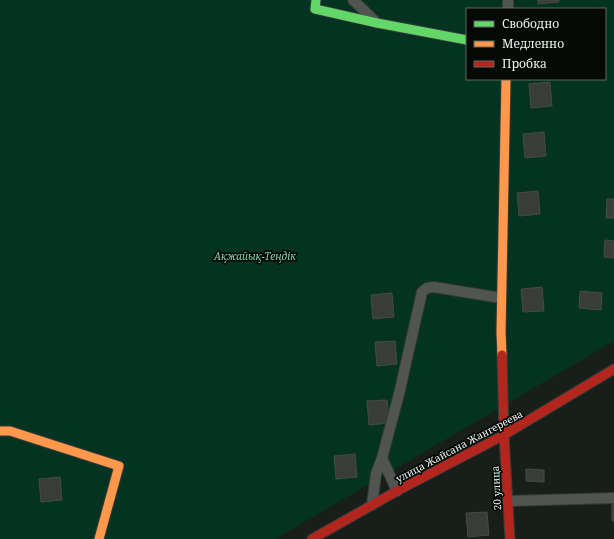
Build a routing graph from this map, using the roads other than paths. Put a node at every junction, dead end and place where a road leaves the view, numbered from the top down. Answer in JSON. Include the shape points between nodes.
{"nodes":[{"id":1,"x":316,"y":0,"type":"edge"},
{"id":2,"x":352,"y":0,"type":"edge"},
{"id":3,"x":377,"y":23,"type":"junction"},
{"id":4,"x":466,"y":40,"type":"edge"},
{"id":5,"x":506,"y":80,"type":"edge"},
{"id":6,"x":501,"y":298,"type":"junction"},
{"id":7,"x":614,"y":369,"type":"edge"},
{"id":8,"x":0,"y":430,"type":"edge"},
{"id":9,"x":504,"y":435,"type":"junction"},
{"id":10,"x":382,"y":458,"type":"junction"},
{"id":11,"x":397,"y":491,"type":"junction"},
{"id":12,"x":614,"y":498,"type":"edge"},
{"id":13,"x":508,"y":501,"type":"junction"},
{"id":14,"x":372,"y":506,"type":"junction"},
{"id":15,"x":99,"y":539,"type":"edge"},
{"id":16,"x":312,"y":539,"type":"edge"},
{"id":17,"x":510,"y":539,"type":"edge"}],
"edges":[{"from":1,"to":3,"type":"street","via":[[315,9]]},
{"from":2,"to":3,"type":"street"},
{"from":3,"to":4,"type":"street"},
{"from":5,"to":6,"type":"street","name":"20 улица"},
{"from":6,"to":9,"type":"street","name":"20 улица"},
{"from":6,"to":10,"type":"street","via":[[434,287],[422,292]]},
{"from":7,"to":9,"type":"street","name":"улица Жайсана Жангереева"},
{"from":8,"to":15,"type":"street","via":[[120,466]]},
{"from":9,"to":11,"type":"street","name":"улица Жайсана Жангереева"},
{"from":9,"to":13,"type":"street","name":"20 улица"},
{"from":10,"to":11,"type":"street"},
{"from":10,"to":14,"type":"street","via":[[376,474]]},
{"from":11,"to":14,"type":"street","name":"улица Жайсана Жангереева"},
{"from":12,"to":13,"type":"street"},
{"from":13,"to":17,"type":"street","name":"20 улица"},
{"from":14,"to":16,"type":"street","name":"улица Жайсана Жангереева"}]}
